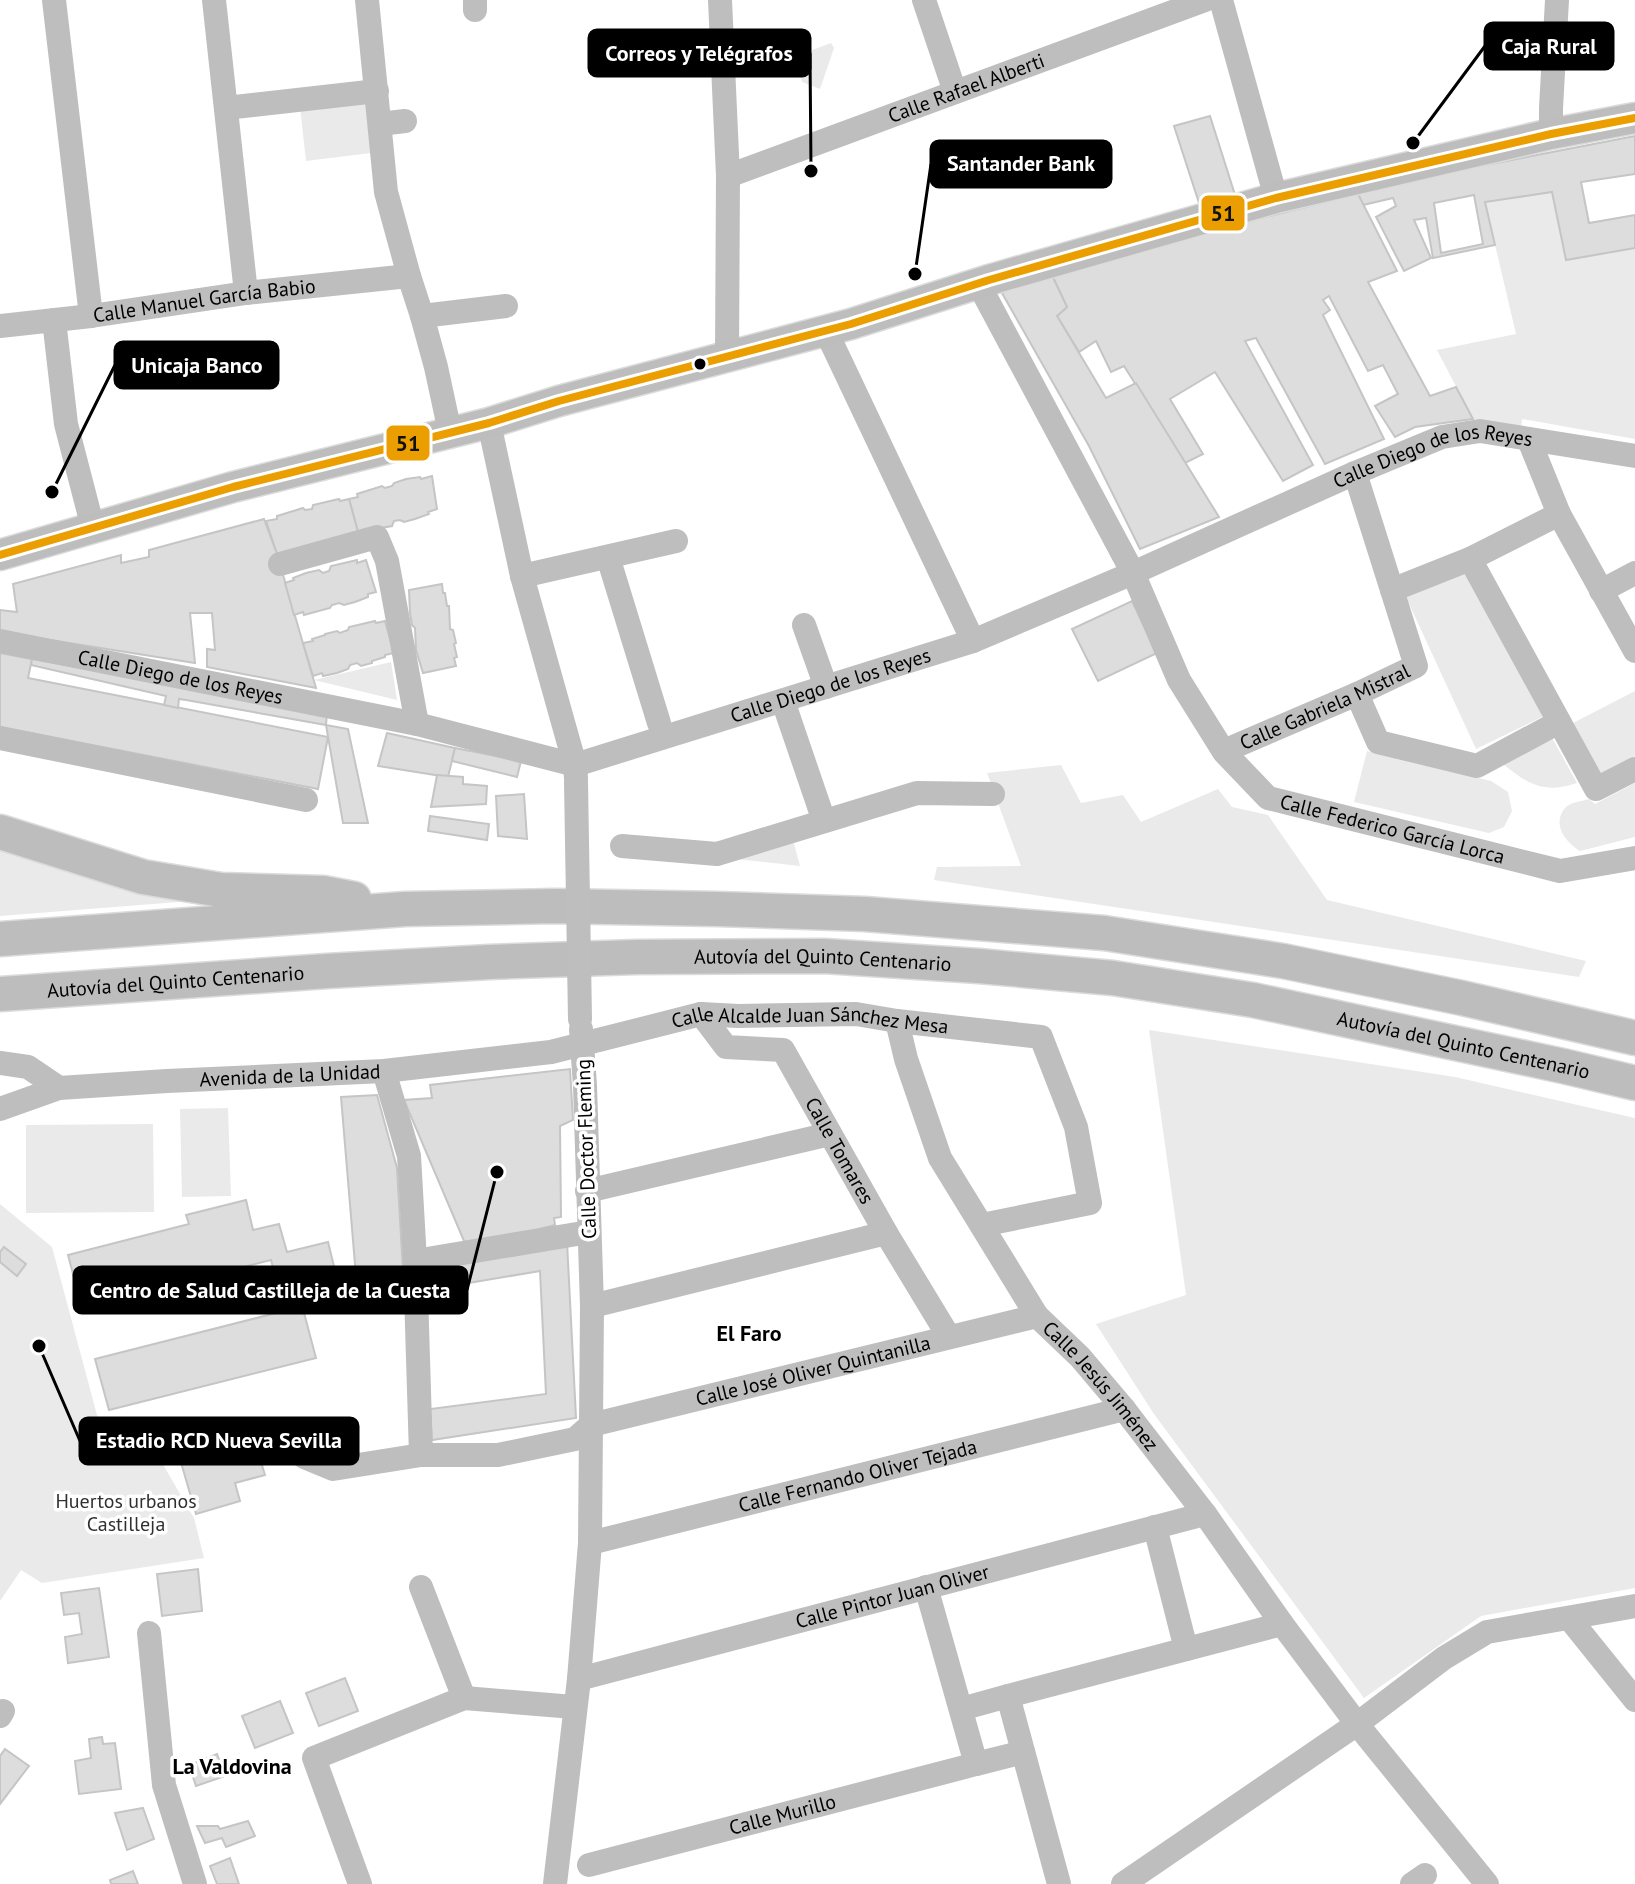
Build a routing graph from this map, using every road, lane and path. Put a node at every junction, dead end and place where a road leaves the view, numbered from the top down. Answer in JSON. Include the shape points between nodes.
{"nodes":[{"id":1,"x":54,"y":0,"type":"edge"},
{"id":2,"x":214,"y":0,"type":"edge"},
{"id":3,"x":367,"y":0,"type":"edge"},
{"id":4,"x":720,"y":0,"type":"edge"},
{"id":5,"x":924,"y":0,"type":"edge"},
{"id":6,"x":1205,"y":0,"type":"edge"},
{"id":7,"x":1221,"y":0,"type":"edge"},
{"id":8,"x":1557,"y":0,"type":"edge"},
{"id":9,"x":377,"y":91,"type":"junction"},
{"id":10,"x":955,"y":92,"type":"junction"},
{"id":11,"x":226,"y":108,"type":"junction"},
{"id":12,"x":1635,"y":118,"type":"edge"},
{"id":13,"x":405,"y":121,"type":"dead end"},
{"id":14,"x":380,"y":124,"type":"junction"},
{"id":15,"x":1551,"y":134,"type":"junction"},
{"id":16,"x":728,"y":176,"type":"junction"},
{"id":17,"x":1276,"y":198,"type":"junction"},
{"id":18,"x":409,"y":276,"type":"junction"},
{"id":19,"x":978,"y":283,"type":"junction"},
{"id":20,"x":246,"y":293,"type":"junction"},
{"id":21,"x":506,"y":306,"type":"dead end"},
{"id":22,"x":91,"y":316,"type":"junction"},
{"id":23,"x":422,"y":316,"type":"junction"},
{"id":24,"x":54,"y":320,"type":"junction"},
{"id":25,"x":0,"y":326,"type":"edge"},
{"id":26,"x":826,"y":331,"type":"junction"},
{"id":27,"x":727,"y":358,"type":"junction"},
{"id":28,"x":489,"y":423,"type":"junction"},
{"id":29,"x":450,"y":432,"type":"junction"},
{"id":30,"x":1529,"y":440,"type":"junction"},
{"id":31,"x":1635,"y":456,"type":"edge"},
{"id":32,"x":1355,"y":473,"type":"junction"},
{"id":33,"x":1559,"y":514,"type":"junction"},
{"id":34,"x":93,"y":528,"type":"junction"},
{"id":35,"x":676,"y":541,"type":"dead end"},
{"id":36,"x":0,"y":555,"type":"edge"},
{"id":37,"x":608,"y":557,"type":"junction"},
{"id":38,"x":1470,"y":559,"type":"junction"},
{"id":39,"x":280,"y":564,"type":"dead end"},
{"id":40,"x":1133,"y":573,"type":"junction"},
{"id":41,"x":1635,"y":573,"type":"edge"},
{"id":42,"x":522,"y":576,"type":"junction"},
{"id":43,"x":1392,"y":590,"type":"junction"},
{"id":44,"x":1601,"y":591,"type":"junction"},
{"id":45,"x":804,"y":625,"type":"dead end"},
{"id":46,"x":0,"y":641,"type":"edge"},
{"id":47,"x":973,"y":641,"type":"junction"},
{"id":48,"x":1635,"y":651,"type":"edge"},
{"id":49,"x":826,"y":687,"type":"junction"},
{"id":50,"x":1357,"y":694,"type":"junction"},
{"id":51,"x":783,"y":701,"type":"junction"},
{"id":52,"x":1559,"y":722,"type":"junction"},
{"id":53,"x":659,"y":723,"type":"dead end"},
{"id":54,"x":417,"y":724,"type":"junction"},
{"id":55,"x":0,"y":738,"type":"edge"},
{"id":56,"x":1224,"y":751,"type":"junction"},
{"id":57,"x":1635,"y":769,"type":"edge"},
{"id":58,"x":575,"y":773,"type":"junction"},
{"id":59,"x":993,"y":794,"type":"dead end"},
{"id":60,"x":306,"y":800,"type":"dead end"},
{"id":61,"x":824,"y":821,"type":"junction"},
{"id":62,"x":0,"y":832,"type":"edge"},
{"id":63,"x":622,"y":846,"type":"dead end"},
{"id":64,"x":1635,"y":858,"type":"edge"},
{"id":65,"x":405,"y":909,"type":"junction"},
{"id":66,"x":0,"y":939,"type":"edge"},
{"id":67,"x":0,"y":994,"type":"edge"},
{"id":68,"x":701,"y":1014,"type":"junction"},
{"id":69,"x":897,"y":1021,"type":"junction"},
{"id":70,"x":1635,"y":1038,"type":"edge"},
{"id":71,"x":582,"y":1044,"type":"junction"},
{"id":72,"x":0,"y":1063,"type":"edge"},
{"id":73,"x":384,"y":1071,"type":"junction"},
{"id":74,"x":1635,"y":1083,"type":"edge"},
{"id":75,"x":59,"y":1088,"type":"junction"},
{"id":76,"x":0,"y":1109,"type":"edge"},
{"id":77,"x":830,"y":1134,"type":"junction"},
{"id":78,"x":587,"y":1191,"type":"junction"},
{"id":79,"x":982,"y":1225,"type":"junction"},
{"id":80,"x":589,"y":1232,"type":"junction"},
{"id":81,"x":886,"y":1233,"type":"junction"},
{"id":82,"x":415,"y":1261,"type":"junction"},
{"id":83,"x":592,"y":1306,"type":"junction"},
{"id":84,"x":1037,"y":1316,"type":"junction"},
{"id":85,"x":949,"y":1337,"type":"junction"},
{"id":86,"x":1124,"y":1409,"type":"junction"},
{"id":87,"x":591,"y":1425,"type":"junction"},
{"id":88,"x":421,"y":1455,"type":"junction"},
{"id":89,"x":304,"y":1457,"type":"dead end"},
{"id":90,"x":1205,"y":1514,"type":"junction"},
{"id":91,"x":1155,"y":1527,"type":"junction"},
{"id":92,"x":590,"y":1543,"type":"junction"},
{"id":93,"x":421,"y":1587,"type":"dead end"},
{"id":94,"x":926,"y":1587,"type":"junction"},
{"id":95,"x":1635,"y":1606,"type":"edge"},
{"id":96,"x":1569,"y":1618,"type":"junction"},
{"id":97,"x":1282,"y":1624,"type":"junction"},
{"id":98,"x":149,"y":1633,"type":"dead end"},
{"id":99,"x":1186,"y":1649,"type":"junction"},
{"id":100,"x":579,"y":1679,"type":"junction"},
{"id":101,"x":1008,"y":1696,"type":"junction"},
{"id":102,"x":464,"y":1698,"type":"junction"},
{"id":103,"x":1635,"y":1700,"type":"edge"},
{"id":104,"x":574,"y":1707,"type":"junction"},
{"id":105,"x":961,"y":1709,"type":"junction"},
{"id":106,"x":1357,"y":1724,"type":"junction"},
{"id":107,"x":1023,"y":1752,"type":"junction"},
{"id":108,"x":976,"y":1764,"type":"junction"},
{"id":109,"x":589,"y":1865,"type":"dead end"},
{"id":110,"x":195,"y":1884,"type":"edge"},
{"id":111,"x":360,"y":1884,"type":"edge"},
{"id":112,"x":555,"y":1884,"type":"edge"},
{"id":113,"x":1059,"y":1884,"type":"edge"},
{"id":114,"x":1123,"y":1884,"type":"edge"},
{"id":115,"x":1487,"y":1884,"type":"edge"}],
"edges":[{"from":1,"to":22,"type":"street"},
{"from":2,"to":11,"type":"street"},
{"from":3,"to":9,"type":"street"},
{"from":4,"to":16,"type":"street"},
{"from":5,"to":10,"type":"street"},
{"from":6,"to":10,"type":"street","name":"Calle Rafael Alberti"},
{"from":7,"to":17,"type":"street"},
{"from":8,"to":15,"type":"street"},
{"from":9,"to":11,"type":"street"},
{"from":9,"to":14,"type":"street"},
{"from":10,"to":16,"type":"street","name":"Calle Rafael Alberti"},
{"from":11,"to":20,"type":"street"},
{"from":12,"to":15,"type":"main road"},
{"from":13,"to":14,"type":"street"},
{"from":14,"to":18,"type":"street","via":[[386,192]]},
{"from":15,"to":17,"type":"main road"},
{"from":16,"to":27,"type":"street"},
{"from":17,"to":19,"type":"main road"},
{"from":18,"to":20,"type":"street","name":"Calle Manuel García Babio"},
{"from":18,"to":23,"type":"street"},
{"from":19,"to":26,"type":"main road"},
{"from":19,"to":40,"type":"street","name":"Calle Federico García Lorca"},
{"from":20,"to":22,"type":"street","name":"Calle Manuel García Babio"},
{"from":21,"to":23,"type":"street"},
{"from":22,"to":24,"type":"street","name":"Calle Manuel García Babio"},
{"from":23,"to":29,"type":"street"},
{"from":24,"to":25,"type":"street","name":"Calle Manuel García Babio"},
{"from":24,"to":34,"type":"street","via":[[66,424]]},
{"from":26,"to":27,"type":"main road"},
{"from":26,"to":47,"type":"street"},
{"from":27,"to":28,"type":"main road"},
{"from":28,"to":29,"type":"main road"},
{"from":28,"to":42,"type":"street","name":"Calle Doctor Fleming"},
{"from":29,"to":34,"type":"main road"},
{"from":30,"to":31,"type":"street","name":"Calle Diego de los Reyes"},
{"from":30,"to":32,"type":"street","name":"Calle Diego de los Reyes","via":[[1480,431],[1442,437]]},
{"from":30,"to":33,"type":"street"},
{"from":32,"to":40,"type":"street","name":"Calle Diego de los Reyes"},
{"from":32,"to":43,"type":"street","name":"Calle Gabriela Mistral"},
{"from":33,"to":38,"type":"street"},
{"from":33,"to":44,"type":"street"},
{"from":34,"to":36,"type":"main road"},
{"from":35,"to":37,"type":"street"},
{"from":37,"to":42,"type":"street"},
{"from":37,"to":53,"type":"street"},
{"from":38,"to":43,"type":"street"},
{"from":38,"to":52,"type":"street"},
{"from":39,"to":54,"type":"street","via":[[377,537],[387,561]]},
{"from":40,"to":47,"type":"street","name":"Calle Diego de los Reyes"},
{"from":40,"to":56,"type":"street","name":"Calle Federico García Lorca","via":[[1179,680]]},
{"from":41,"to":44,"type":"street"},
{"from":42,"to":58,"type":"street","name":"Calle Doctor Fleming"},
{"from":43,"to":50,"type":"street","name":"Calle Gabriela Mistral","via":[[1416,666]]},
{"from":44,"to":48,"type":"street"},
{"from":45,"to":49,"type":"street"},
{"from":46,"to":54,"type":"street","name":"Calle Diego de los Reyes"},
{"from":47,"to":49,"type":"street","name":"Calle Diego de los Reyes"},
{"from":49,"to":51,"type":"street","name":"Calle Diego de los Reyes"},
{"from":50,"to":52,"type":"street","via":[[1378,742],[1477,766]]},
{"from":50,"to":56,"type":"street","name":"Calle Gabriela Mistral"},
{"from":51,"to":58,"type":"street","name":"Calle Diego de los Reyes"},
{"from":51,"to":61,"type":"street"},
{"from":52,"to":57,"type":"street","via":[[1596,789]]},
{"from":54,"to":58,"type":"street","name":"Calle Diego de los Reyes"},
{"from":55,"to":60,"type":"street"},
{"from":56,"to":64,"type":"street","name":"Calle Federico García Lorca","via":[[1268,798],[1560,871]]},
{"from":58,"to":71,"type":"street","name":"Calle Doctor Fleming","bridge":true},
{"from":59,"to":61,"type":"street","via":[[917,793]]},
{"from":61,"to":63,"type":"street","via":[[717,854]]},
{"from":62,"to":65,"type":"highway","via":[[143,877],[221,890],[323,893]]},
{"from":65,"to":66,"type":"highway"},
{"from":65,"to":70,"type":"highway","via":[[554,906],[865,914],[1104,933],[1283,961]]},
{"from":67,"to":74,"type":"highway","name":"Autovía del Quinto Centenario","via":[[489,962],[824,956],[1128,980],[1253,1000]]},
{"from":68,"to":69,"type":"street","name":"Calle Alcalde Juan Sánchez Mesa","via":[[856,1014]]},
{"from":68,"to":71,"type":"street","name":"Calle Alcalde Juan Sánchez Mesa"},
{"from":68,"to":77,"type":"street","name":"Calle Tomares","via":[[726,1047],[783,1050]]},
{"from":69,"to":79,"type":"street","name":"Calle Jesús Jiménez","via":[[940,1158]]},
{"from":69,"to":79,"type":"street","name":"Calle Alcalde Juan Sánchez Mesa","via":[[1041,1037],[1076,1127],[1090,1203]]},
{"from":71,"to":73,"type":"street","name":"Avenida de la Unidad"},
{"from":71,"to":78,"type":"street","name":"Calle Doctor Fleming"},
{"from":72,"to":75,"type":"street","via":[[28,1067]]},
{"from":73,"to":75,"type":"street","name":"Avenida de la Unidad"},
{"from":73,"to":82,"type":"street","via":[[409,1156]]},
{"from":75,"to":76,"type":"street","name":"Avenida de la Unidad"},
{"from":77,"to":78,"type":"street"},
{"from":77,"to":81,"type":"street","name":"Calle Tomares"},
{"from":78,"to":80,"type":"street","name":"Calle Doctor Fleming"},
{"from":79,"to":84,"type":"street","name":"Calle Jesús Jiménez"},
{"from":80,"to":82,"type":"street"},
{"from":80,"to":83,"type":"street","name":"Calle Doctor Fleming"},
{"from":81,"to":83,"type":"street"},
{"from":81,"to":85,"type":"street","name":"Calle Tomares"},
{"from":82,"to":88,"type":"street"},
{"from":83,"to":87,"type":"street","name":"Calle Doctor Fleming"},
{"from":84,"to":85,"type":"street","name":"Calle José Oliver Quintanilla"},
{"from":84,"to":86,"type":"street","name":"Calle Jesús Jiménez"},
{"from":85,"to":87,"type":"street","name":"Calle José Oliver Quintanilla"},
{"from":86,"to":90,"type":"street","name":"Calle Jesús Jiménez"},
{"from":86,"to":92,"type":"street","name":"Calle Fernando Oliver Tejada"},
{"from":87,"to":88,"type":"street","name":"Calle José Oliver Quintanilla","via":[[575,1439],[498,1455]]},
{"from":87,"to":92,"type":"street","name":"Calle Doctor Fleming"},
{"from":88,"to":89,"type":"street","name":"Calle José Oliver Quintanilla","via":[[333,1469]]},
{"from":90,"to":91,"type":"street","name":"Calle Pintor Juan Oliver"},
{"from":90,"to":97,"type":"street","name":"Calle Jesús Jiménez"},
{"from":91,"to":94,"type":"street","name":"Calle Pintor Juan Oliver"},
{"from":91,"to":99,"type":"street"},
{"from":92,"to":100,"type":"street","name":"Calle Doctor Fleming"},
{"from":93,"to":102,"type":"street"},
{"from":94,"to":100,"type":"street","name":"Calle Pintor Juan Oliver"},
{"from":94,"to":105,"type":"street"},
{"from":95,"to":96,"type":"street"},
{"from":96,"to":103,"type":"street"},
{"from":96,"to":106,"type":"street","via":[[1487,1632]]},
{"from":97,"to":99,"type":"street"},
{"from":97,"to":106,"type":"street","name":"Calle Jesús Jiménez"},
{"from":98,"to":110,"type":"street","via":[[164,1785]]},
{"from":99,"to":101,"type":"street"},
{"from":100,"to":104,"type":"street","name":"Calle Doctor Fleming"},
{"from":101,"to":105,"type":"street"},
{"from":101,"to":107,"type":"street"},
{"from":102,"to":104,"type":"street"},
{"from":102,"to":111,"type":"street","via":[[314,1758]]},
{"from":104,"to":112,"type":"street","name":"Calle Doctor Fleming"},
{"from":105,"to":108,"type":"street"},
{"from":106,"to":114,"type":"street"},
{"from":106,"to":115,"type":"street","name":"Calle Jesús Jiménez"},
{"from":107,"to":108,"type":"street","name":"Calle Murillo"},
{"from":107,"to":113,"type":"street"},
{"from":108,"to":109,"type":"street","name":"Calle Murillo"}]}
